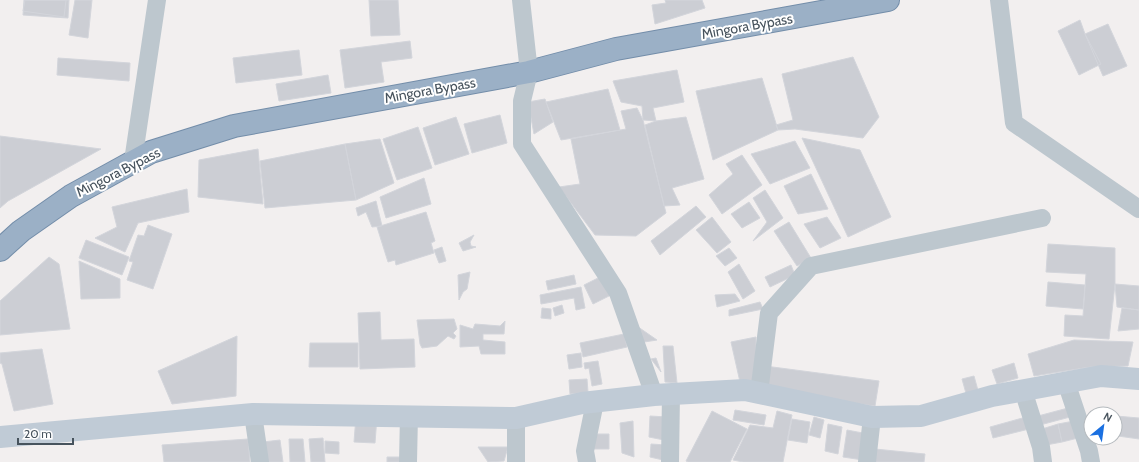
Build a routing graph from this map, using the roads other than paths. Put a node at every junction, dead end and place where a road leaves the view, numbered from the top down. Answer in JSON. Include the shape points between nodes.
{"nodes":[{"id":1,"x":158,"y":0,"type":"edge"},
{"id":2,"x":521,"y":0,"type":"edge"},
{"id":3,"x":888,"y":0,"type":"edge"},
{"id":4,"x":999,"y":0,"type":"edge"},
{"id":5,"x":529,"y":72,"type":"junction"},
{"id":6,"x":134,"y":161,"type":"junction"},
{"id":7,"x":1139,"y":209,"type":"edge"},
{"id":8,"x":1042,"y":218,"type":"dead end"},
{"id":9,"x":0,"y":250,"type":"edge"},
{"id":10,"x":1139,"y":379,"type":"edge"},
{"id":11,"x":1066,"y":382,"type":"junction"},
{"id":12,"x":1023,"y":390,"type":"junction"},
{"id":13,"x":759,"y":393,"type":"junction"},
{"id":14,"x":662,"y":395,"type":"junction"},
{"id":15,"x":596,"y":402,"type":"junction"},
{"id":16,"x":253,"y":414,"type":"junction"},
{"id":17,"x":409,"y":415,"type":"junction"},
{"id":18,"x":872,"y":417,"type":"junction"},
{"id":19,"x":516,"y":418,"type":"junction"},
{"id":20,"x":0,"y":437,"type":"edge"},
{"id":21,"x":260,"y":462,"type":"edge"},
{"id":22,"x":408,"y":462,"type":"edge"},
{"id":23,"x":516,"y":462,"type":"edge"},
{"id":24,"x":587,"y":462,"type":"edge"},
{"id":25,"x":670,"y":462,"type":"edge"},
{"id":26,"x":867,"y":462,"type":"edge"},
{"id":27,"x":1043,"y":462,"type":"edge"},
{"id":28,"x":1091,"y":462,"type":"edge"}],
"edges":[{"from":1,"to":6,"type":"street"},
{"from":2,"to":5,"type":"street"},
{"from":3,"to":5,"type":"highway","name":"Mingora Bypass","via":[[616,49]]},
{"from":4,"to":7,"type":"street","via":[[1014,122]]},
{"from":5,"to":6,"type":"highway","name":"Mingora Bypass","via":[[234,126],[151,152]]},
{"from":5,"to":14,"type":"street","via":[[522,101],[522,144],[618,293]]},
{"from":6,"to":9,"type":"highway","name":"Mingora Bypass","via":[[71,196],[21,231]]},
{"from":8,"to":13,"type":"street","via":[[811,266],[769,313]]},
{"from":10,"to":11,"type":"main road","via":[[1101,376]]},
{"from":11,"to":12,"type":"main road"},
{"from":11,"to":28,"type":"street"},
{"from":12,"to":18,"type":"main road","via":[[921,416]]},
{"from":12,"to":27,"type":"street","via":[[1041,447]]},
{"from":13,"to":14,"type":"main road","via":[[745,390]]},
{"from":13,"to":18,"type":"main road"},
{"from":14,"to":15,"type":"main road"},
{"from":14,"to":25,"type":"street"},
{"from":15,"to":19,"type":"main road"},
{"from":15,"to":24,"type":"street","via":[[585,450]]},
{"from":16,"to":17,"type":"main road"},
{"from":16,"to":20,"type":"main road"},
{"from":16,"to":21,"type":"street"},
{"from":17,"to":19,"type":"main road"},
{"from":17,"to":22,"type":"street"},
{"from":18,"to":26,"type":"street"},
{"from":19,"to":23,"type":"street"}]}
